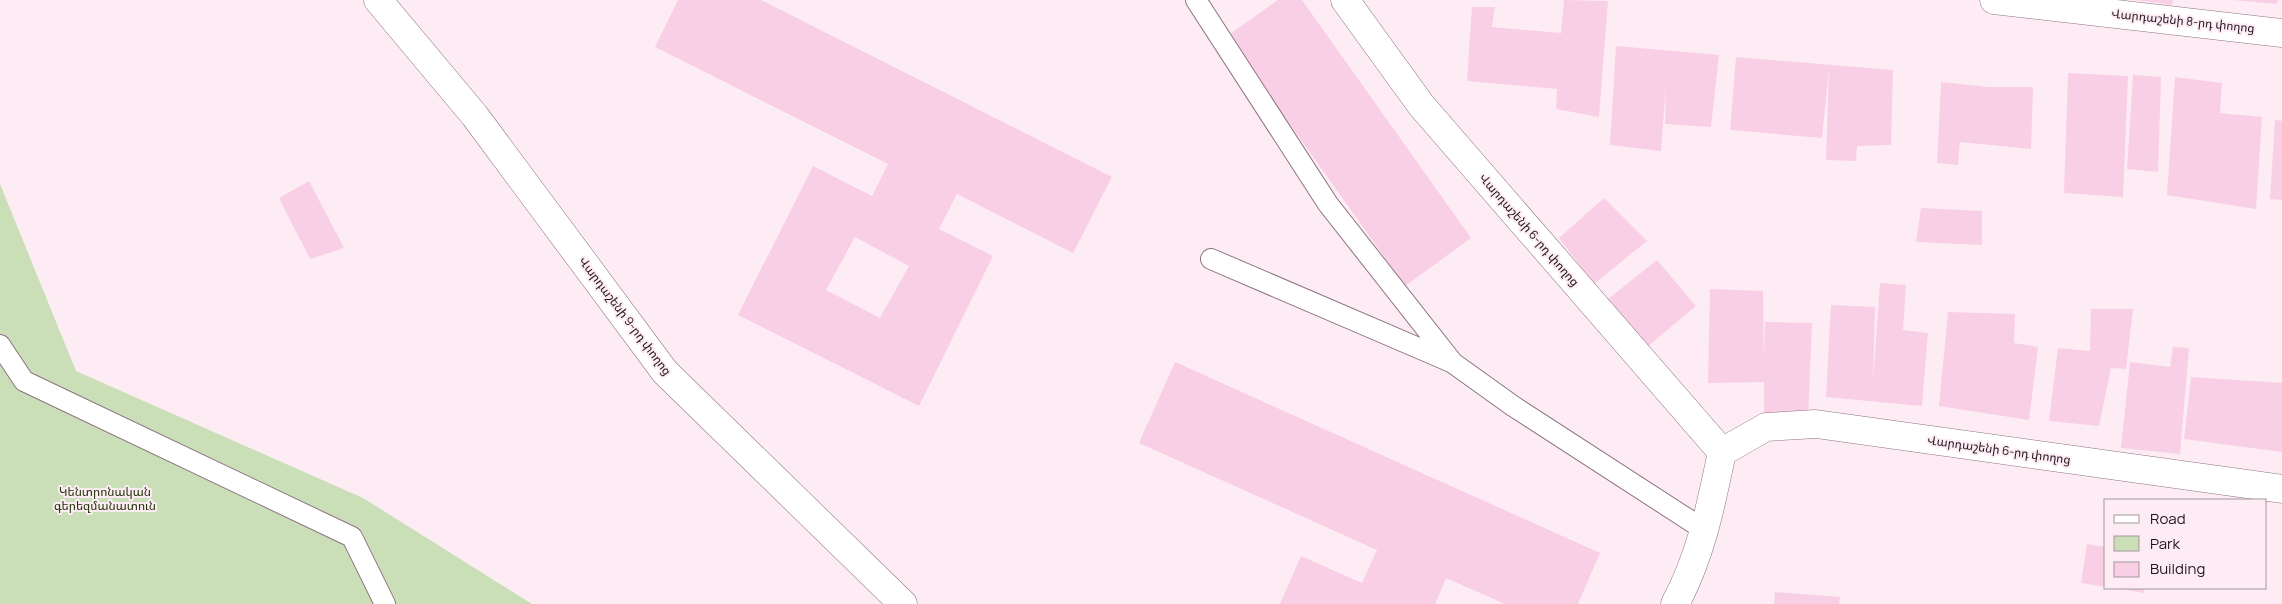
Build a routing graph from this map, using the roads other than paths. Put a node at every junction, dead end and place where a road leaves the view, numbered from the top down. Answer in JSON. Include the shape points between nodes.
{"nodes":[{"id":1,"x":378,"y":0,"type":"edge"},
{"id":2,"x":1196,"y":0,"type":"edge"},
{"id":3,"x":1345,"y":0,"type":"edge"},
{"id":4,"x":1994,"y":0,"type":"edge"},
{"id":5,"x":2282,"y":33,"type":"edge"},
{"id":6,"x":1211,"y":259,"type":"dead end"},
{"id":7,"x":0,"y":345,"type":"edge"},
{"id":8,"x":1453,"y":363,"type":"junction"},
{"id":9,"x":1722,"y":452,"type":"junction"},
{"id":10,"x":2282,"y":489,"type":"edge"},
{"id":11,"x":1706,"y":531,"type":"junction"},
{"id":12,"x":385,"y":604,"type":"edge"},
{"id":13,"x":903,"y":604,"type":"edge"},
{"id":14,"x":1675,"y":604,"type":"edge"}],
"edges":[{"from":1,"to":13,"type":"street","name":"Վարդաշենի 9-րդ փողոց","via":[[475,116],[665,372]]},
{"from":2,"to":8,"type":"lane","via":[[1328,204]]},
{"from":3,"to":9,"type":"street","name":"Վարդաշենի 6-րդ փողոց","via":[[1421,105]]},
{"from":4,"to":5,"type":"street","name":"Վարդաշենի 8-րդ փողոց"},
{"from":6,"to":8,"type":"lane"},
{"from":7,"to":12,"type":"lane","via":[[24,382],[352,537]]},
{"from":8,"to":11,"type":"lane"},
{"from":9,"to":10,"type":"street","name":"Վարդաշենի 6-րդ փողոց","via":[[1766,427],[1816,424]]},
{"from":9,"to":11,"type":"street"},
{"from":11,"to":14,"type":"street"}]}
